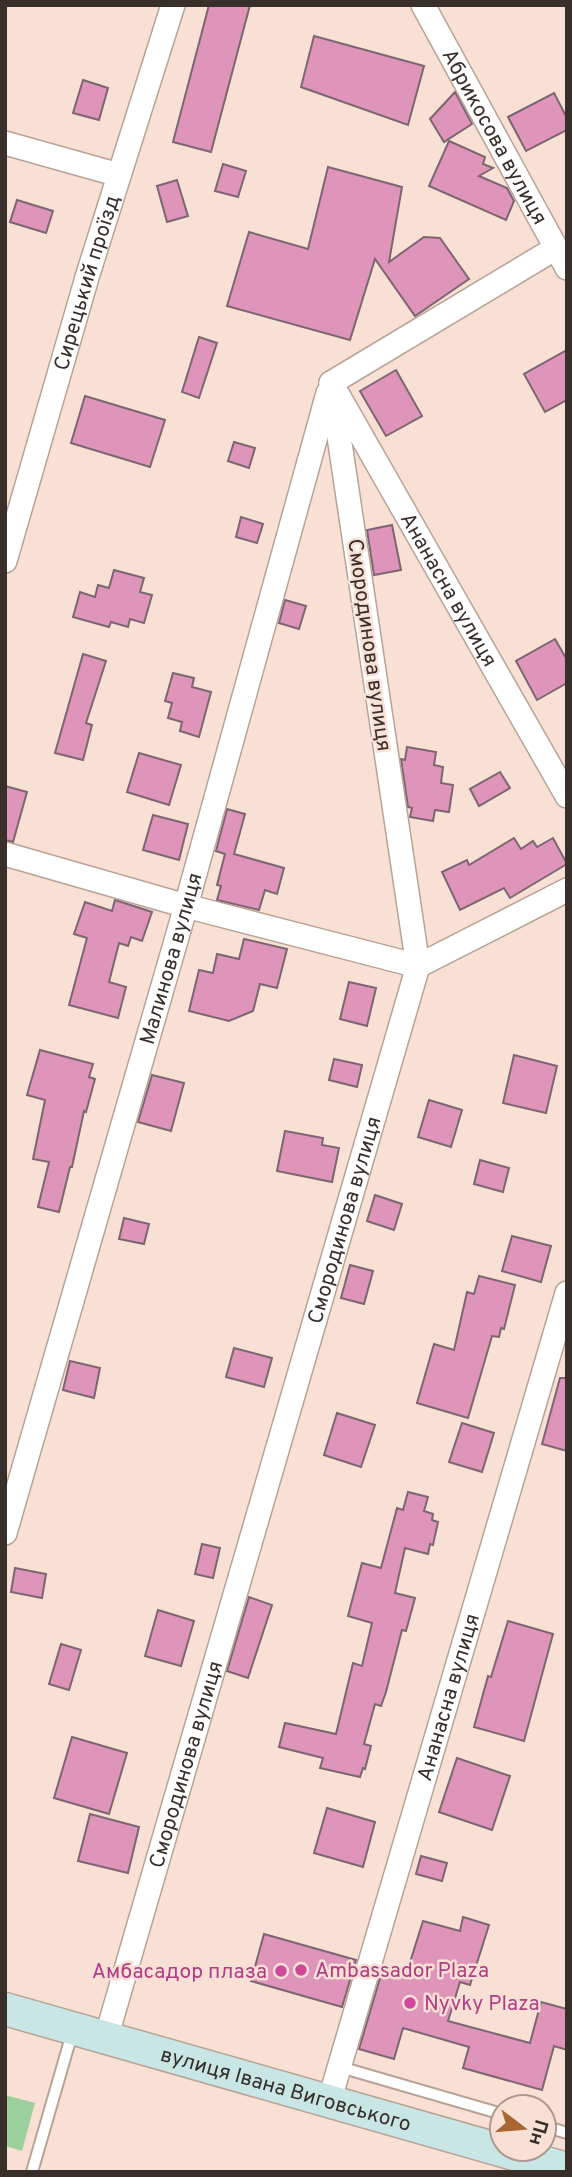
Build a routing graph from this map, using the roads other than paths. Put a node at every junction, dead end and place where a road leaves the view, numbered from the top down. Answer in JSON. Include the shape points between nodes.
{"nodes":[{"id":1,"x":173,"y":5,"type":"edge"},
{"id":2,"x":423,"y":5,"type":"edge"},
{"id":3,"x":5,"y":143,"type":"edge"},
{"id":4,"x":120,"y":175,"type":"junction"},
{"id":5,"x":561,"y":258,"type":"edge"},
{"id":6,"x":331,"y":383,"type":"junction"},
{"id":7,"x":5,"y":561,"type":"edge"},
{"id":8,"x":567,"y":796,"type":"edge"},
{"id":9,"x":5,"y":854,"type":"edge"},
{"id":10,"x":567,"y":890,"type":"edge"},
{"id":11,"x":186,"y":906,"type":"junction"},
{"id":12,"x":418,"y":967,"type":"junction"},
{"id":13,"x":567,"y":1293,"type":"edge"},
{"id":14,"x":5,"y":1533,"type":"edge"},
{"id":15,"x":5,"y":2009,"type":"edge"},
{"id":16,"x":73,"y":2029,"type":"junction"},
{"id":17,"x":106,"y":2038,"type":"junction"},
{"id":18,"x":340,"y":2067,"type":"junction"},
{"id":19,"x":330,"y":2102,"type":"junction"},
{"id":20,"x":488,"y":2110,"type":"edge"},
{"id":21,"x":567,"y":2169,"type":"edge"},
{"id":22,"x":32,"y":2172,"type":"edge"}],
"edges":[{"from":1,"to":4,"type":"street","name":"Сирецький проїзд"},
{"from":2,"to":5,"type":"street","name":"Абрикосова вулиця"},
{"from":3,"to":4,"type":"street"},
{"from":4,"to":7,"type":"street","name":"Сирецький проїзд"},
{"from":5,"to":6,"type":"street"},
{"from":6,"to":8,"type":"street","name":"Ананасна вулиця"},
{"from":6,"to":11,"type":"street","name":"Малинова вулиця"},
{"from":6,"to":12,"type":"street","name":"Смородинова вулиця"},
{"from":9,"to":11,"type":"street"},
{"from":10,"to":12,"type":"street"},
{"from":11,"to":12,"type":"street"},
{"from":11,"to":14,"type":"street","name":"Малинова вулиця"},
{"from":12,"to":17,"type":"street","name":"Смородинова вулиця"},
{"from":13,"to":18,"type":"street","name":"Ананасна вулиця"},
{"from":15,"to":16,"type":"main road","name":"вулиця Івана Виговського"},
{"from":16,"to":17,"type":"main road","name":"вулиця Івана Виговського"},
{"from":16,"to":22,"type":"lane"},
{"from":17,"to":19,"type":"main road","name":"вулиця Івана Виговського"},
{"from":18,"to":19,"type":"street","name":"Ананасна вулиця"},
{"from":18,"to":20,"type":"lane"},
{"from":19,"to":21,"type":"main road","name":"вулиця Івана Виговського"}]}
